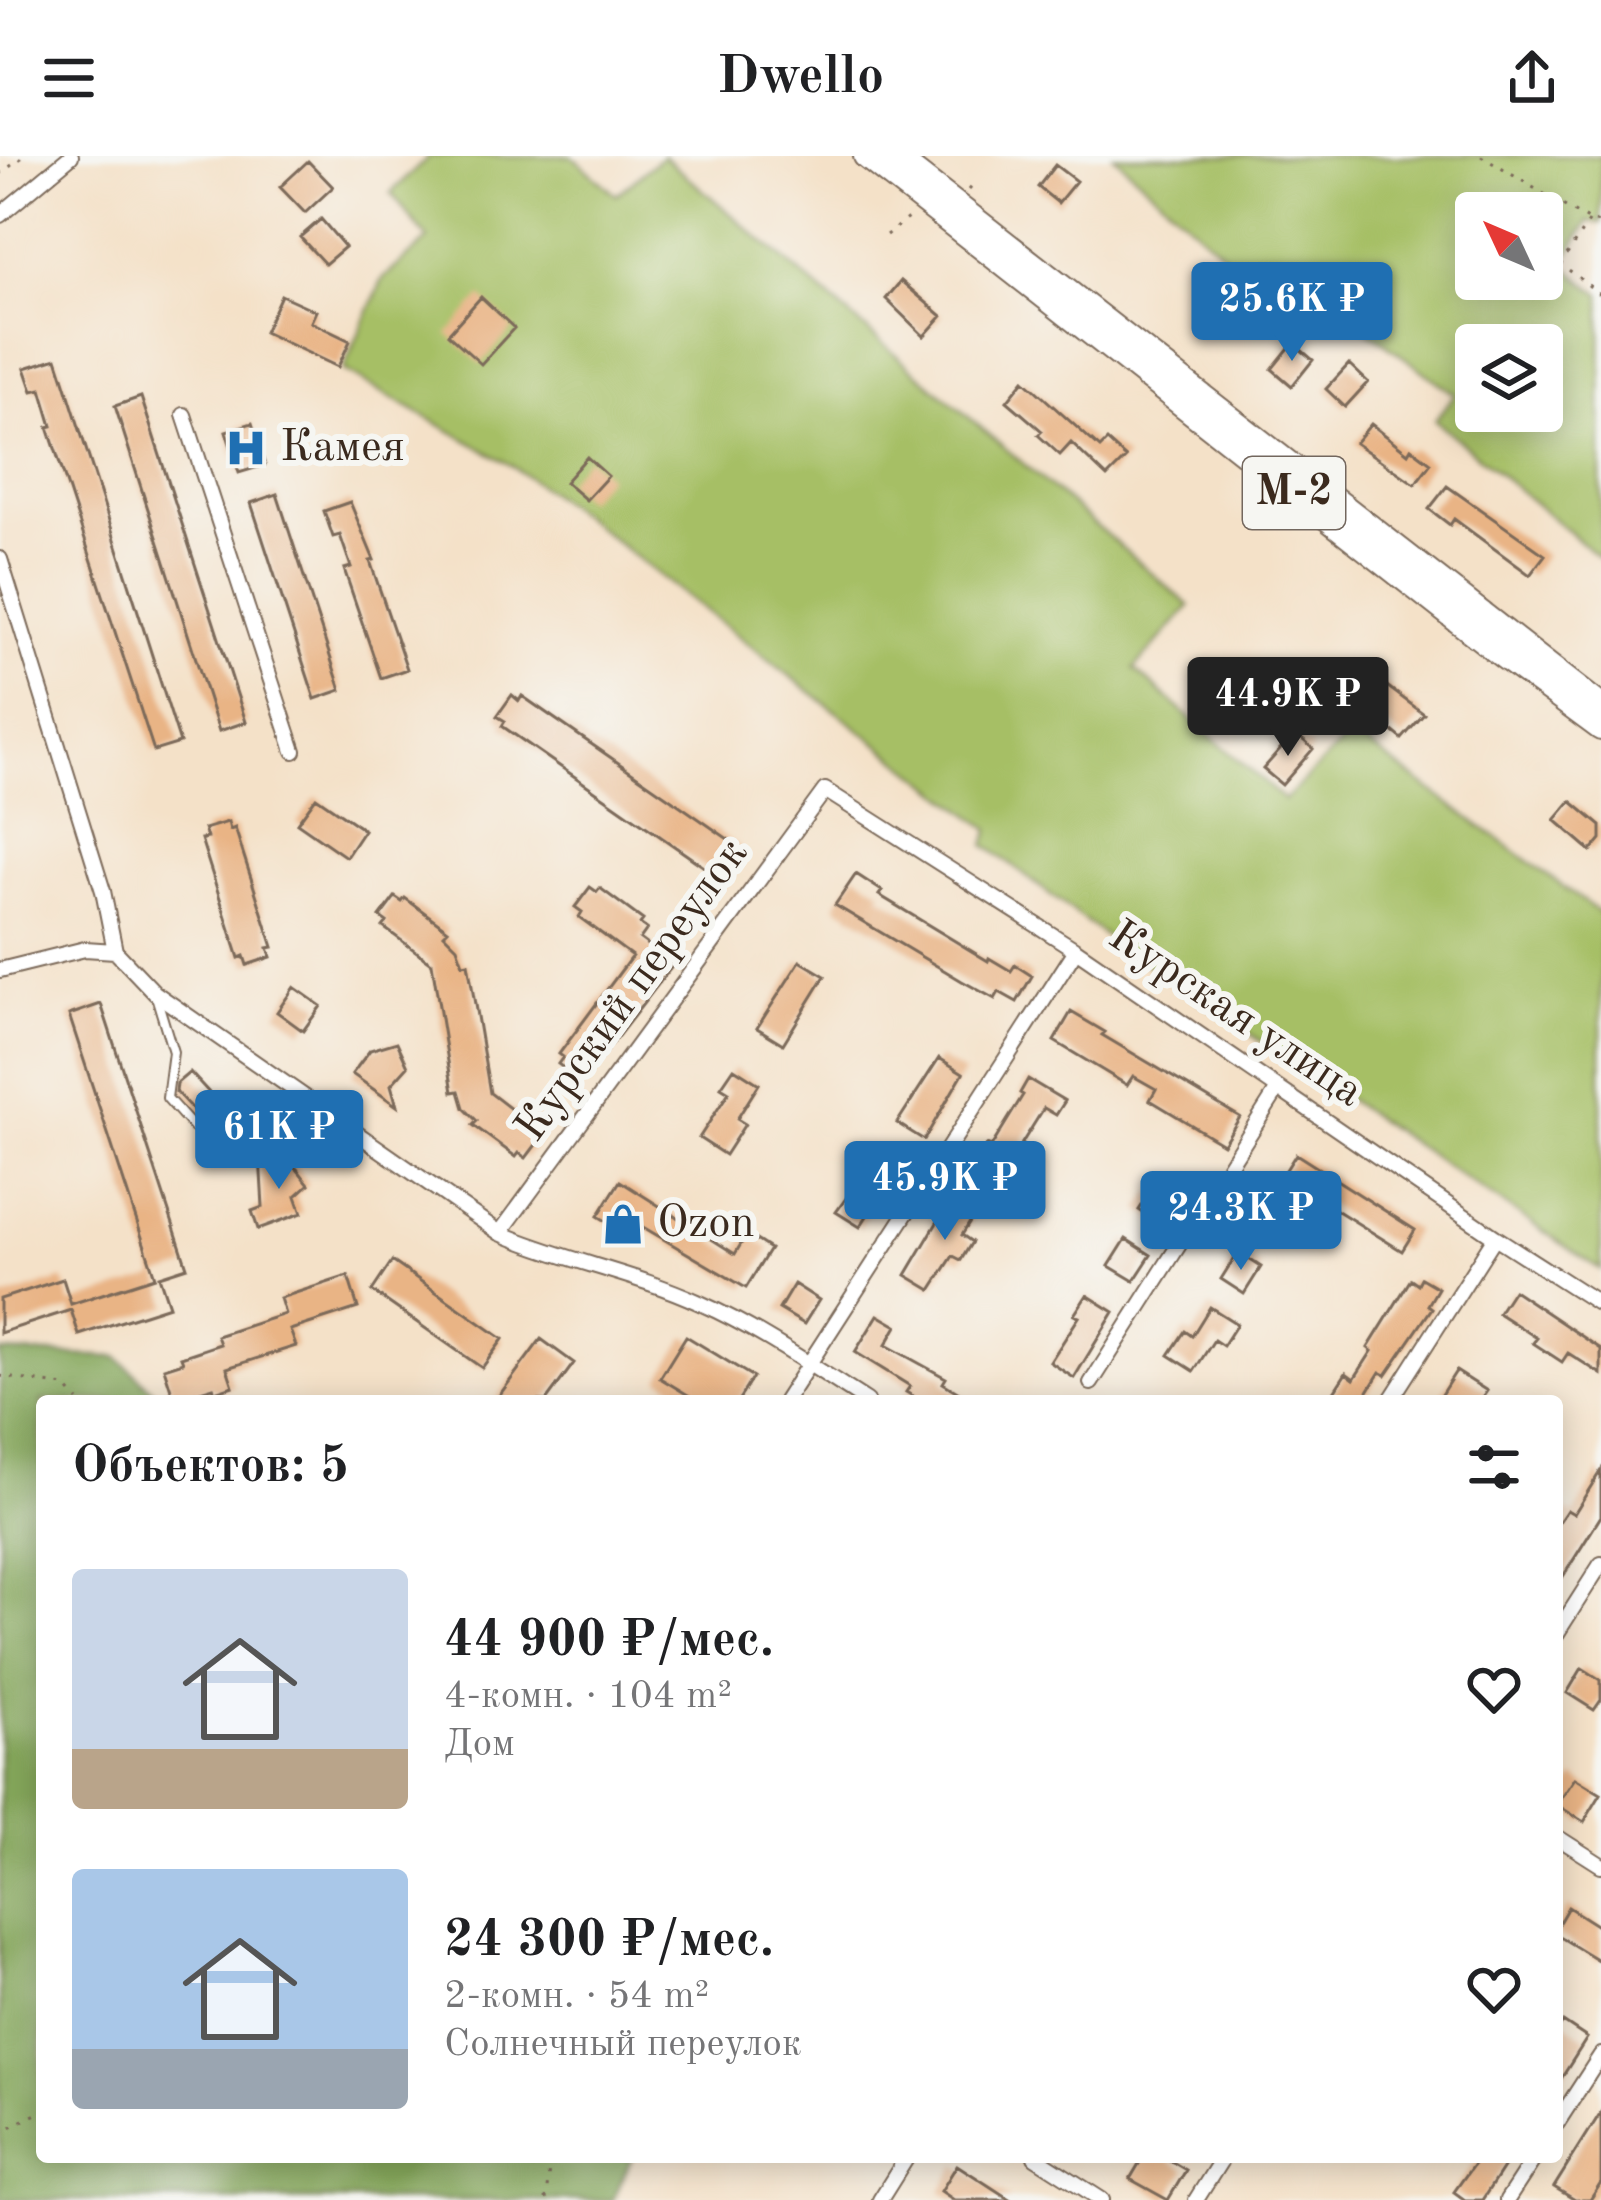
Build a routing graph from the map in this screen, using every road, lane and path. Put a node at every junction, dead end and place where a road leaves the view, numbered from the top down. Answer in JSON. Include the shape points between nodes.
{"nodes":[{"id":1,"x":24,"y":156,"type":"edge"},
{"id":2,"x":71,"y":156,"type":"edge"},
{"id":3,"x":866,"y":156,"type":"edge"},
{"id":4,"x":893,"y":156,"type":"edge"},
{"id":5,"x":1480,"y":156,"type":"edge"},
{"id":6,"x":0,"y":174,"type":"edge"},
{"id":7,"x":0,"y":215,"type":"edge"},
{"id":8,"x":1589,"y":220,"type":"junction"},
{"id":9,"x":1601,"y":223,"type":"edge"},
{"id":10,"x":1601,"y":296,"type":"edge"},
{"id":11,"x":184,"y":415,"type":"dead end"},
{"id":12,"x":0,"y":559,"type":"edge"},
{"id":13,"x":1601,"y":707,"type":"edge"},
{"id":14,"x":1601,"y":728,"type":"edge"},
{"id":15,"x":294,"y":751,"type":"dead end"},
{"id":16,"x":825,"y":790,"type":"joint"},
{"id":17,"x":1076,"y":950,"type":"junction"},
{"id":18,"x":115,"y":951,"type":"junction"},
{"id":19,"x":0,"y":970,"type":"edge"},
{"id":20,"x":155,"y":993,"type":"junction"},
{"id":21,"x":1278,"y":1088,"type":"junction"},
{"id":22,"x":236,"y":1116,"type":"dead end"},
{"id":23,"x":500,"y":1234,"type":"junction"},
{"id":24,"x":1495,"y":1237,"type":"junction"},
{"id":25,"x":1601,"y":1304,"type":"edge"},
{"id":26,"x":808,"y":1364,"type":"junction"},
{"id":27,"x":0,"y":1376,"type":"edge"},
{"id":28,"x":1091,"y":1383,"type":"dead end"},
{"id":29,"x":73,"y":1395,"type":"edge"},
{"id":30,"x":789,"y":1395,"type":"edge"},
{"id":31,"x":857,"y":1395,"type":"edge"},
{"id":32,"x":1394,"y":1395,"type":"edge"},
{"id":33,"x":1601,"y":1564,"type":"edge"},
{"id":34,"x":1563,"y":1624,"type":"edge"},
{"id":35,"x":1563,"y":1842,"type":"edge"},
{"id":36,"x":1601,"y":1865,"type":"edge"},
{"id":37,"x":1601,"y":2055,"type":"edge"},
{"id":38,"x":36,"y":2114,"type":"edge"},
{"id":39,"x":1563,"y":2114,"type":"edge"},
{"id":40,"x":0,"y":2132,"type":"edge"},
{"id":41,"x":550,"y":2163,"type":"edge"},
{"id":42,"x":903,"y":2163,"type":"edge"},
{"id":43,"x":1044,"y":2163,"type":"edge"},
{"id":44,"x":1219,"y":2163,"type":"edge"},
{"id":45,"x":1530,"y":2163,"type":"edge"},
{"id":46,"x":547,"y":2200,"type":"edge"},
{"id":47,"x":880,"y":2200,"type":"edge"},
{"id":48,"x":1102,"y":2200,"type":"edge"},
{"id":49,"x":1196,"y":2200,"type":"edge"},
{"id":50,"x":1507,"y":2200,"type":"edge"}],
"edges":[{"from":1,"to":6,"type":"path"},
{"from":2,"to":7,"type":"street"},
{"from":3,"to":14,"type":"highway","number":"М-2"},
{"from":4,"to":13,"type":"highway","number":"М-2"},
{"from":5,"to":8,"type":"path"},
{"from":8,"to":9,"type":"path"},
{"from":8,"to":10,"type":"path","via":[[1561,264]]},
{"from":11,"to":15,"type":"street"},
{"from":12,"to":18,"type":"street"},
{"from":16,"to":17,"type":"street","name":"Курская улица"},
{"from":16,"to":23,"type":"street","name":"Курский переулок"},
{"from":17,"to":21,"type":"street","name":"Курская улица"},
{"from":17,"to":26,"type":"street"},
{"from":18,"to":19,"type":"street","via":[[86,949]]},
{"from":18,"to":20,"type":"street"},
{"from":20,"to":22,"type":"lane","via":[[173,1052],[166,1098],[194,1128],[214,1136]]},
{"from":20,"to":23,"type":"street"},
{"from":21,"to":24,"type":"street","name":"Курская улица"},
{"from":21,"to":28,"type":"street"},
{"from":23,"to":26,"type":"street","via":[[696,1301]]},
{"from":24,"to":25,"type":"street","name":"Курская улица"},
{"from":24,"to":32,"type":"street"},
{"from":26,"to":30,"type":"street"},
{"from":26,"to":31,"type":"street"},
{"from":27,"to":29,"type":"path","via":[[65,1386]]},
{"from":33,"to":34,"type":"street"},
{"from":35,"to":36,"type":"street"},
{"from":37,"to":39,"type":"street"},
{"from":38,"to":40,"type":"path"},
{"from":41,"to":46,"type":"path"},
{"from":42,"to":47,"type":"street"},
{"from":43,"to":48,"type":"street"},
{"from":44,"to":49,"type":"street"},
{"from":45,"to":50,"type":"street"}]}
